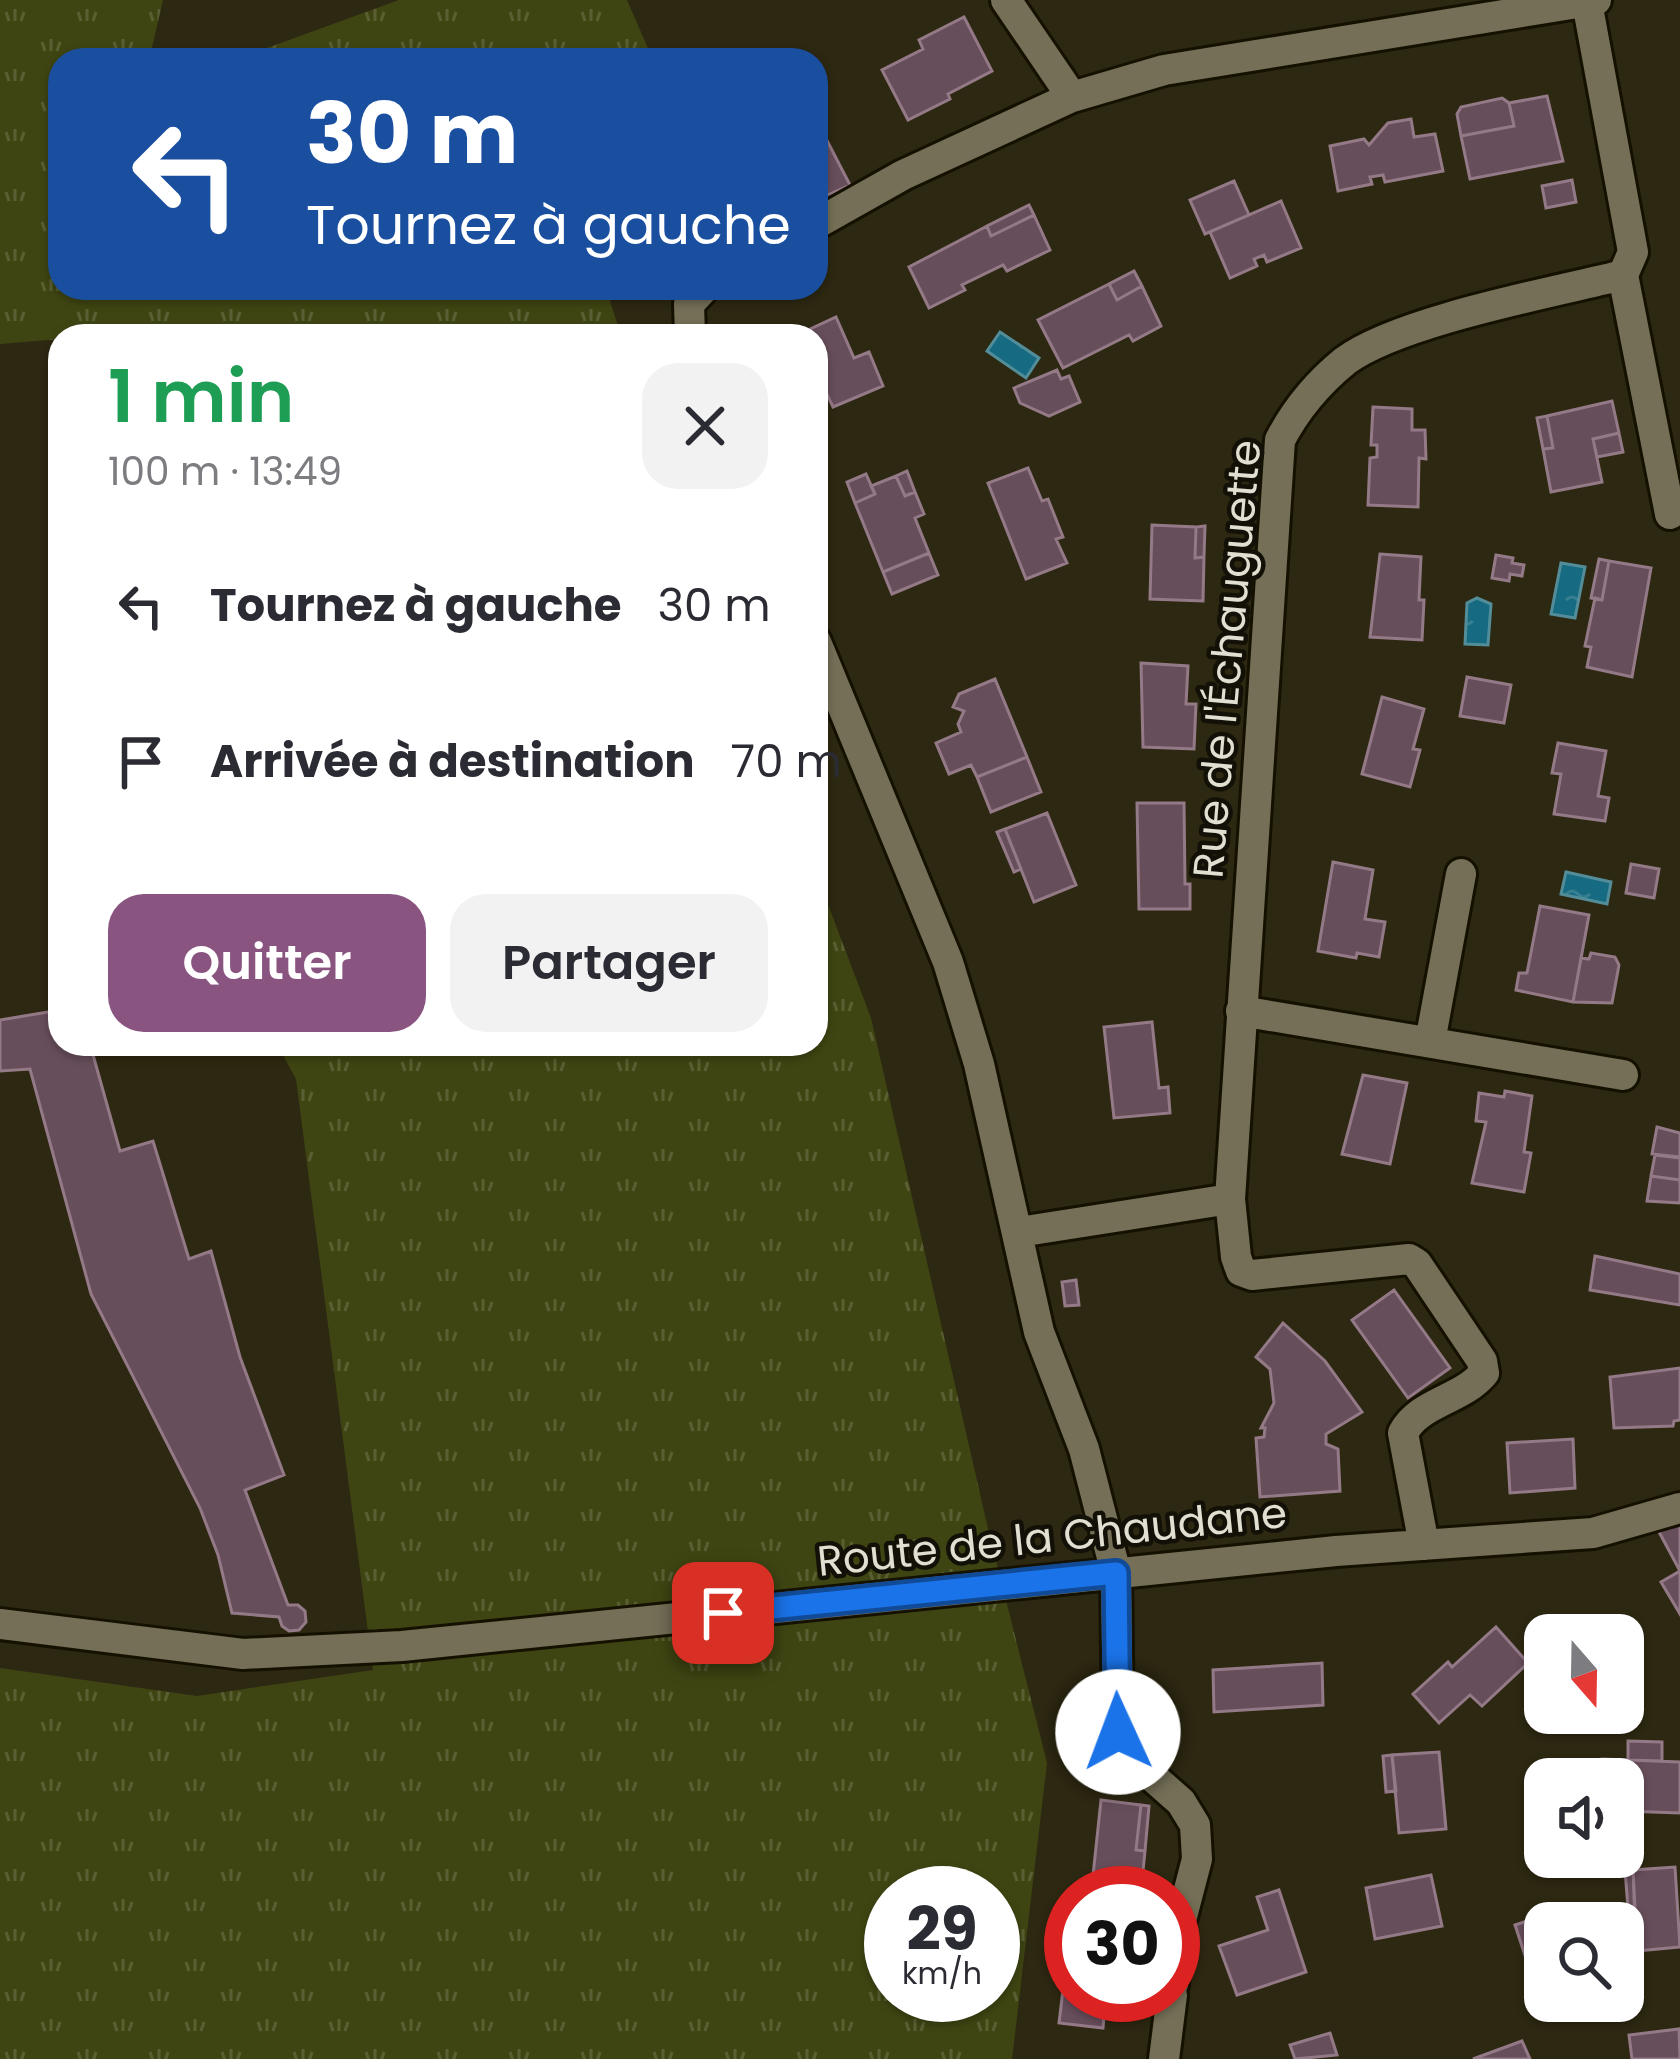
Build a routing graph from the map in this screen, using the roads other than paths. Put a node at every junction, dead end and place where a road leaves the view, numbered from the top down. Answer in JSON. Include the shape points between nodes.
{"nodes":[{"id":1,"x":1006,"y":0,"type":"edge"},
{"id":2,"x":1596,"y":0,"type":"edge"},
{"id":3,"x":1587,"y":2,"type":"edge"},
{"id":4,"x":1518,"y":5,"type":"edge"},
{"id":5,"x":1072,"y":97,"type":"junction"},
{"id":6,"x":828,"y":217,"type":"edge"},
{"id":7,"x":1622,"y":275,"type":"junction"},
{"id":8,"x":1670,"y":514,"type":"dead end"},
{"id":9,"x":828,"y":671,"type":"edge"},
{"id":10,"x":1461,"y":874,"type":"dead end"},
{"id":11,"x":1241,"y":1011,"type":"junction"},
{"id":12,"x":1430,"y":1042,"type":"junction"},
{"id":13,"x":1623,"y":1075,"type":"dead end"},
{"id":14,"x":1230,"y":1199,"type":"junction"},
{"id":15,"x":1019,"y":1232,"type":"junction"},
{"id":16,"x":1680,"y":1508,"type":"edge"},
{"id":17,"x":1424,"y":1545,"type":"junction"},
{"id":18,"x":1116,"y":1573,"type":"junction"},
{"id":19,"x":0,"y":1624,"type":"edge"},
{"id":20,"x":1195,"y":1866,"type":"edge"},
{"id":21,"x":1169,"y":2022,"type":"edge"},
{"id":22,"x":1164,"y":2059,"type":"edge"}],
"edges":[{"from":1,"to":5,"type":"street"},
{"from":2,"to":3,"type":"street"},
{"from":3,"to":4,"type":"street"},
{"from":3,"to":7,"type":"street","via":[[1633,252]]},
{"from":4,"to":5,"type":"street","via":[[1164,70]]},
{"from":5,"to":6,"type":"street"},
{"from":7,"to":8,"type":"street"},
{"from":7,"to":11,"type":"street","name":"Rue de l'Échauguette","via":[[1402,334],[1348,359],[1297,408],[1280,440]]},
{"from":9,"to":15,"type":"street","via":[[948,962]]},
{"from":10,"to":12,"type":"street"},
{"from":11,"to":12,"type":"street"},
{"from":11,"to":14,"type":"street","name":"Rue de l'Échauguette"},
{"from":12,"to":13,"type":"street"},
{"from":14,"to":15,"type":"street"},
{"from":14,"to":17,"type":"street","name":"Rue de l'Échauguette","via":[[1241,1270],[1408,1259],[1482,1361],[1476,1383],[1410,1420],[1402,1433]]},
{"from":15,"to":18,"type":"street","via":[[1039,1332],[1084,1449]]},
{"from":16,"to":17,"type":"street","name":"Route de la Chaudane","via":[[1612,1530]]},
{"from":17,"to":18,"type":"street","name":"Route de la Chaudane"},
{"from":18,"to":19,"type":"street","name":"Route de la Chaudane","via":[[403,1646],[243,1654]]},
{"from":18,"to":20,"type":"street","via":[[1118,1732],[1130,1757],[1195,1825]]},
{"from":21,"to":22,"type":"street"}]}
